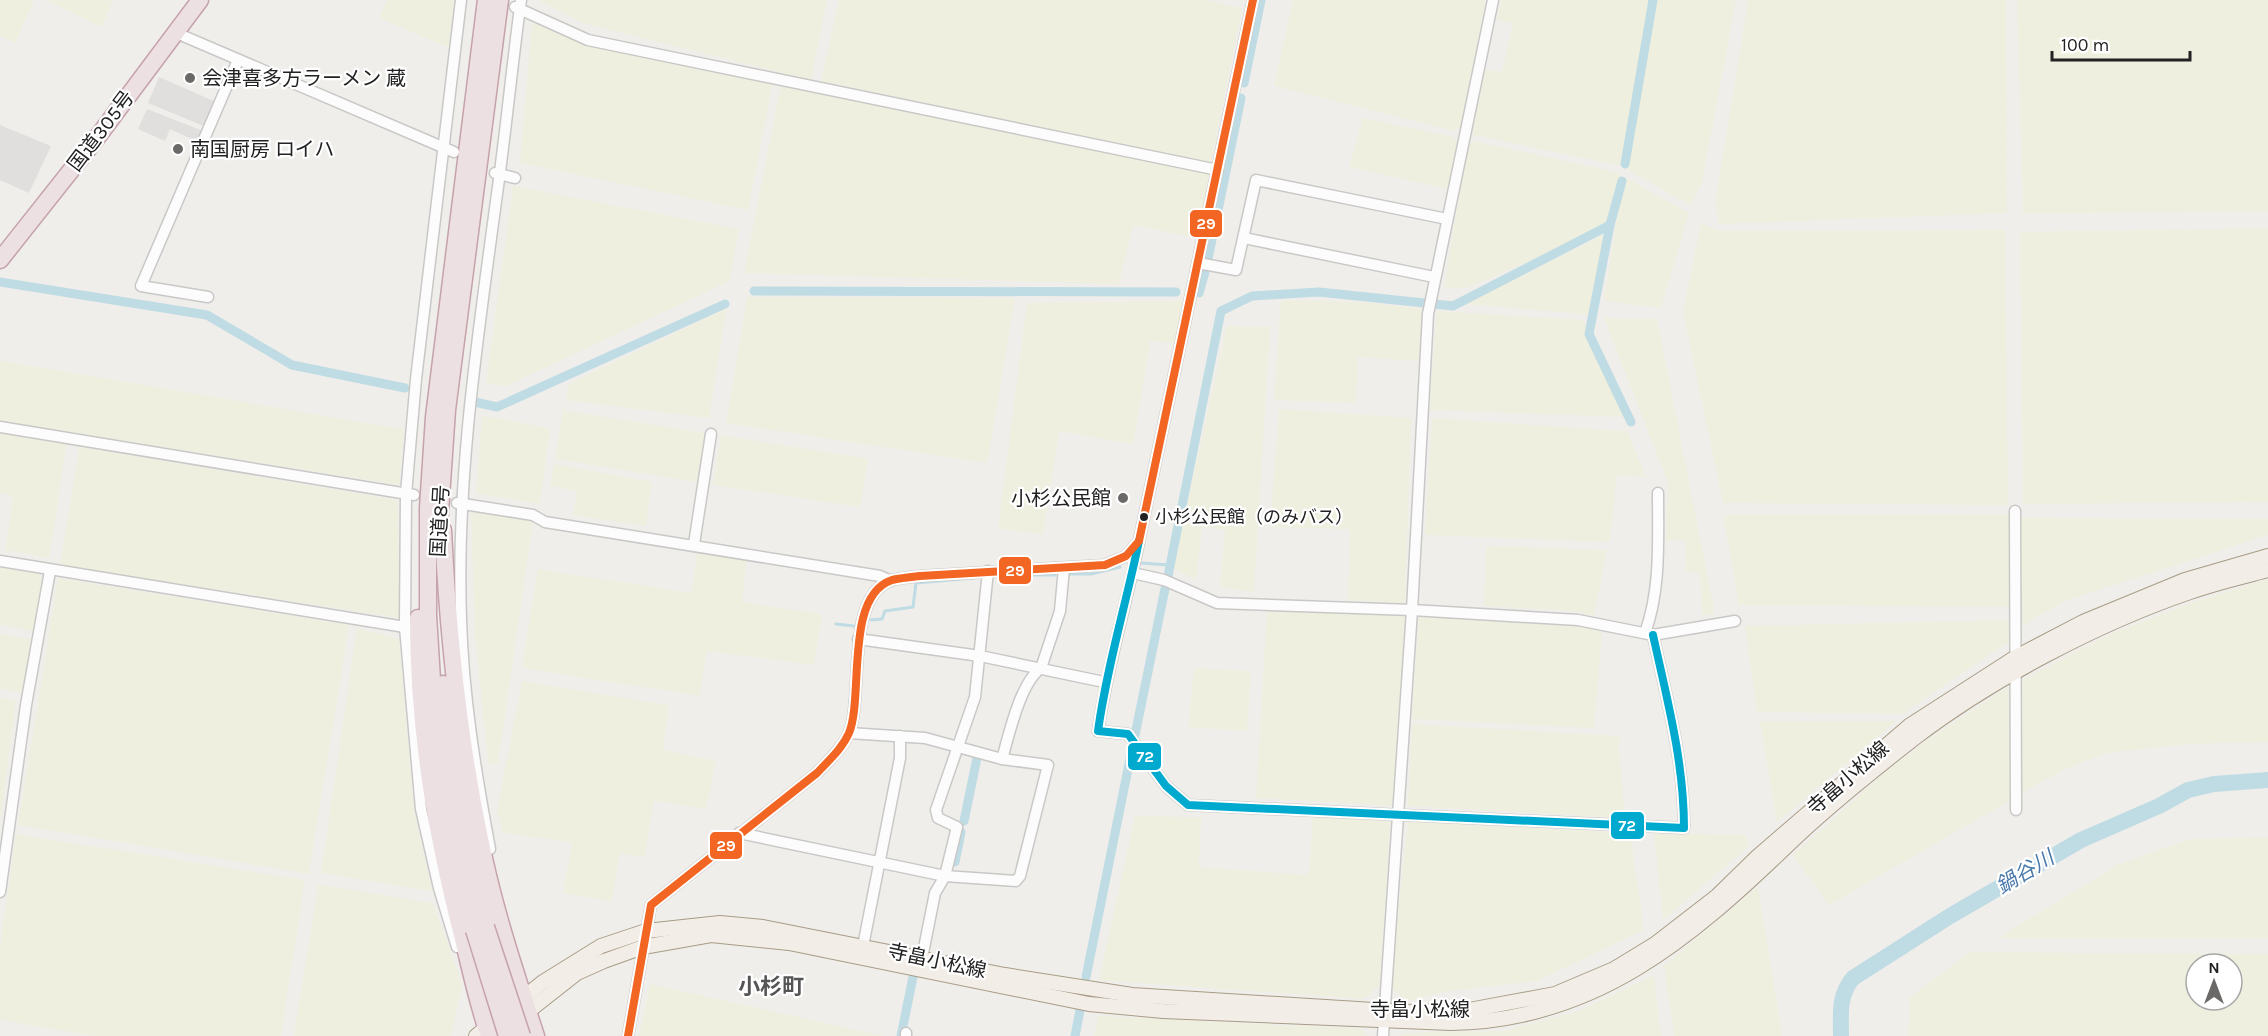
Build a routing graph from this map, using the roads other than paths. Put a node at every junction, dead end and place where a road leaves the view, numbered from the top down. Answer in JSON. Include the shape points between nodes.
{"nodes":[{"id":1,"x":200,"y":0,"type":"edge"},
{"id":2,"x":461,"y":0,"type":"edge"},
{"id":3,"x":477,"y":0,"type":"edge"},
{"id":4,"x":486,"y":0,"type":"edge"},
{"id":5,"x":1253,"y":0,"type":"edge"},
{"id":6,"x":1493,"y":0,"type":"edge"},
{"id":7,"x":513,"y":3,"type":"edge"},
{"id":8,"x":174,"y":32,"type":"junction"},
{"id":9,"x":238,"y":60,"type":"junction"},
{"id":10,"x":474,"y":94,"type":"junction"},
{"id":11,"x":449,"y":150,"type":"junction"},
{"id":12,"x":1218,"y":170,"type":"junction"},
{"id":13,"x":497,"y":174,"type":"junction"},
{"id":14,"x":515,"y":178,"type":"dead end"},
{"id":15,"x":1446,"y":219,"type":"junction"},
{"id":16,"x":1244,"y":238,"type":"junction"},
{"id":17,"x":0,"y":260,"type":"edge"},
{"id":18,"x":1198,"y":263,"type":"junction"},
{"id":19,"x":1434,"y":277,"type":"junction"},
{"id":20,"x":208,"y":297,"type":"dead end"},
{"id":21,"x":0,"y":427,"type":"edge"},
{"id":22,"x":711,"y":434,"type":"dead end"},
{"id":23,"x":1658,"y":493,"type":"dead end"},
{"id":24,"x":410,"y":495,"type":"junction"},
{"id":25,"x":453,"y":501,"type":"junction"},
{"id":26,"x":428,"y":508,"type":"junction"},
{"id":27,"x":2015,"y":511,"type":"dead end"},
{"id":28,"x":1139,"y":541,"type":"junction"},
{"id":29,"x":694,"y":544,"type":"junction"},
{"id":30,"x":2268,"y":556,"type":"edge"},
{"id":31,"x":0,"y":561,"type":"edge"},
{"id":32,"x":1064,"y":568,"type":"junction"},
{"id":33,"x":2268,"y":570,"type":"edge"},
{"id":34,"x":50,"y":571,"type":"junction"},
{"id":35,"x":988,"y":571,"type":"junction"},
{"id":36,"x":1133,"y":573,"type":"junction"},
{"id":37,"x":891,"y":581,"type":"junction"},
{"id":38,"x":1412,"y":610,"type":"junction"},
{"id":39,"x":1734,"y":621,"type":"dead end"},
{"id":40,"x":409,"y":628,"type":"junction"},
{"id":41,"x":1649,"y":634,"type":"junction"},
{"id":42,"x":858,"y":639,"type":"junction"},
{"id":43,"x":980,"y":656,"type":"junction"},
{"id":44,"x":2016,"y":657,"type":"junction"},
{"id":45,"x":1041,"y":668,"type":"junction"},
{"id":46,"x":2016,"y":672,"type":"junction"},
{"id":47,"x":1104,"y":682,"type":"junction"},
{"id":48,"x":849,"y":732,"type":"junction"},
{"id":49,"x":900,"y":736,"type":"junction"},
{"id":50,"x":958,"y":746,"type":"junction"},
{"id":51,"x":1002,"y":759,"type":"junction"},
{"id":52,"x":2016,"y":810,"type":"dead end"},
{"id":53,"x":1399,"y":813,"type":"junction"},
{"id":54,"x":740,"y":833,"type":"junction"},
{"id":55,"x":878,"y":864,"type":"junction"},
{"id":56,"x":945,"y":876,"type":"junction"},
{"id":57,"x":0,"y":892,"type":"edge"},
{"id":58,"x":497,"y":913,"type":"junction"},
{"id":59,"x":480,"y":928,"type":"junction"},
{"id":60,"x":646,"y":931,"type":"junction"},
{"id":61,"x":863,"y":946,"type":"junction"},
{"id":62,"x":644,"y":947,"type":"junction"},
{"id":63,"x":922,"y":958,"type":"junction"},
{"id":64,"x":473,"y":980,"type":"junction"},
{"id":65,"x":526,"y":1004,"type":"junction"},
{"id":66,"x":1383,"y":1023,"type":"edge"},
{"id":67,"x":488,"y":1034,"type":"edge"},
{"id":68,"x":507,"y":1036,"type":"edge"},
{"id":69,"x":522,"y":1036,"type":"edge"},
{"id":70,"x":536,"y":1036,"type":"edge"},
{"id":71,"x":628,"y":1036,"type":"edge"}],
"edges":[{"from":1,"to":8,"type":"highway","name":"国道305号"},
{"from":2,"to":11,"type":"street"},
{"from":3,"to":10,"type":"highway"},
{"from":4,"to":10,"type":"highway","name":"国道8号"},
{"from":5,"to":12,"type":"street"},
{"from":6,"to":15,"type":"street"},
{"from":7,"to":12,"type":"street","via":[[588,40]]},
{"from":7,"to":13,"type":"street"},
{"from":7,"to":25,"type":"highway","name":"国道8号","via":[[491,78],[447,410]]},
{"from":8,"to":9,"type":"street"},
{"from":8,"to":17,"type":"highway","name":"国道305号"},
{"from":9,"to":11,"type":"street"},
{"from":9,"to":20,"type":"street","via":[[141,286]]},
{"from":10,"to":26,"type":"highway","name":"国道8号","via":[[434,417]]},
{"from":11,"to":24,"type":"street","via":[[416,379]]},
{"from":12,"to":18,"type":"street"},
{"from":13,"to":14,"type":"street"},
{"from":13,"to":25,"type":"street"},
{"from":15,"to":16,"type":"street","via":[[1256,180]]},
{"from":15,"to":19,"type":"street"},
{"from":16,"to":18,"type":"street","via":[[1236,270]]},
{"from":16,"to":19,"type":"street"},
{"from":18,"to":28,"type":"street"},
{"from":19,"to":38,"type":"street","via":[[1429,305]]},
{"from":21,"to":24,"type":"street"},
{"from":22,"to":29,"type":"street"},
{"from":23,"to":41,"type":"street","via":[[1658,566]]},
{"from":24,"to":40,"type":"street"},
{"from":25,"to":29,"type":"street","via":[[533,515],[545,522]]},
{"from":25,"to":58,"type":"street","via":[[460,635],[476,770],[500,895]]},
{"from":25,"to":58,"type":"highway","via":[[456,680],[480,840]]},
{"from":25,"to":59,"type":"highway","name":"国道8号","via":[[437,611],[445,704]]},
{"from":26,"to":59,"type":"highway","name":"国道8号","via":[[428,615],[435,728],[449,823]]},
{"from":26,"to":64,"type":"highway","via":[[420,525],[418,670],[433,815]]},
{"from":27,"to":44,"type":"street"},
{"from":28,"to":32,"type":"street","via":[[1126,556],[1105,565]]},
{"from":28,"to":36,"type":"street"},
{"from":29,"to":37,"type":"street"},
{"from":30,"to":44,"type":"main road","name":"寺畠小松線","via":[[2185,579],[2084,622]]},
{"from":31,"to":34,"type":"street"},
{"from":32,"to":35,"type":"street"},
{"from":32,"to":45,"type":"street","via":[[1060,611]]},
{"from":33,"to":46,"type":"main road","name":"寺畠小松線","via":[[2190,592],[2089,634]]},
{"from":34,"to":40,"type":"street"},
{"from":34,"to":57,"type":"street","via":[[26,705]]},
{"from":35,"to":37,"type":"street"},
{"from":35,"to":43,"type":"street"},
{"from":36,"to":38,"type":"street","via":[[1164,580],[1217,603]]},
{"from":36,"to":47,"type":"street"},
{"from":37,"to":42,"type":"street","via":[[874,592]]},
{"from":38,"to":41,"type":"street","via":[[1578,620]]},
{"from":38,"to":53,"type":"street"},
{"from":39,"to":41,"type":"street"},
{"from":40,"to":64,"type":"street","via":[[421,809],[439,888],[458,949]]},
{"from":41,"to":53,"type":"street","via":[[1678,750],[1684,788],[1684,828]]},
{"from":42,"to":43,"type":"street"},
{"from":42,"to":48,"type":"street"},
{"from":43,"to":45,"type":"street"},
{"from":43,"to":50,"type":"street","via":[[975,697]]},
{"from":44,"to":46,"type":"street"},
{"from":44,"to":66,"type":"main road","name":"寺畠小松線","via":[[1909,726],[1717,896],[1655,944],[1614,969],[1555,994]]},
{"from":45,"to":47,"type":"street"},
{"from":45,"to":51,"type":"street","via":[[1020,701]]},
{"from":46,"to":52,"type":"street"},
{"from":46,"to":66,"type":"main road","name":"寺畠小松線","via":[[1917,736],[1790,843],[1692,933],[1629,975],[1556,1006],[1485,1023]]},
{"from":47,"to":53,"type":"street","via":[[1098,730],[1128,734],[1166,786],[1188,805]]},
{"from":48,"to":49,"type":"street"},
{"from":48,"to":54,"type":"street","via":[[841,747],[817,772]]},
{"from":49,"to":50,"type":"street"},
{"from":49,"to":55,"type":"street","via":[[900,758]]},
{"from":50,"to":51,"type":"street"},
{"from":50,"to":56,"type":"street","via":[[936,810],[938,818],[957,827]]},
{"from":51,"to":56,"type":"street","via":[[1048,765],[1020,876],[1016,881]]},
{"from":53,"to":66,"type":"street"},
{"from":54,"to":55,"type":"street"},
{"from":54,"to":60,"type":"street","via":[[651,905]]},
{"from":55,"to":56,"type":"street","via":[[887,862]]},
{"from":55,"to":61,"type":"street"},
{"from":56,"to":63,"type":"street","via":[[935,893]]},
{"from":58,"to":65,"type":"highway"},
{"from":59,"to":68,"type":"highway","name":"国道8号","bridge":true},
{"from":59,"to":69,"type":"highway","name":"国道8号","bridge":true},
{"from":60,"to":61,"type":"main road","name":"寺畠小松線","via":[[738,924]]},
{"from":60,"to":62,"type":"street"},
{"from":60,"to":65,"type":"main road","name":"寺畠小松線","via":[[600,946],[578,959]]},
{"from":61,"to":63,"type":"main road","name":"寺畠小松線"},
{"from":62,"to":65,"type":"main road","name":"寺畠小松線","via":[[577,974]]},
{"from":62,"to":66,"type":"main road","name":"寺畠小松線","via":[[688,937],[737,936],[1089,1004]]},
{"from":62,"to":71,"type":"street"},
{"from":63,"to":66,"type":"main road","name":"寺畠小松線","via":[[1132,995]]},
{"from":64,"to":67,"type":"highway"},
{"from":65,"to":67,"type":"main road","name":"寺畠小松線"},
{"from":65,"to":70,"type":"highway"}]}
